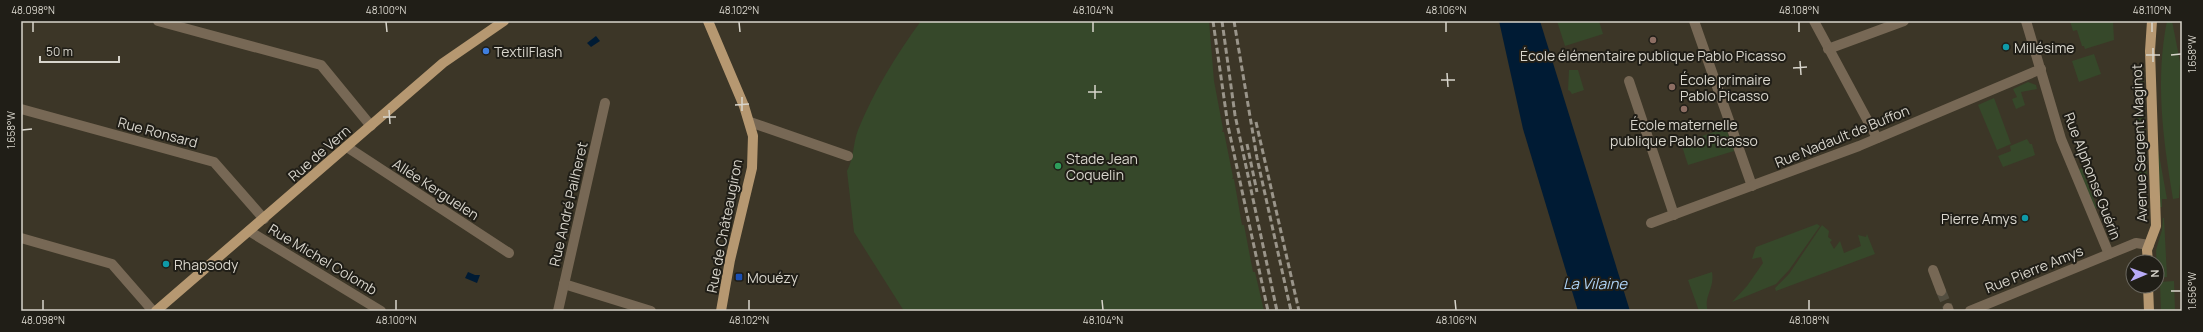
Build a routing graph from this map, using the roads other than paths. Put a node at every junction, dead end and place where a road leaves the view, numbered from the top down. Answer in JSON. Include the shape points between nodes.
{"nodes":[{"id":1,"x":158,"y":21,"type":"edge"},
{"id":2,"x":504,"y":21,"type":"edge"},
{"id":3,"x":708,"y":21,"type":"edge"},
{"id":4,"x":1694,"y":21,"type":"edge"},
{"id":5,"x":1814,"y":21,"type":"edge"},
{"id":6,"x":1904,"y":21,"type":"edge"},
{"id":7,"x":2026,"y":21,"type":"edge"},
{"id":8,"x":2152,"y":21,"type":"edge"},
{"id":9,"x":1828,"y":49,"type":"junction"},
{"id":10,"x":2041,"y":69,"type":"junction"},
{"id":11,"x":1629,"y":81,"type":"dead end"},
{"id":12,"x":606,"y":103,"type":"dead end"},
{"id":13,"x":21,"y":109,"type":"edge"},
{"id":14,"x":750,"y":122,"type":"junction"},
{"id":15,"x":371,"y":126,"type":"junction"},
{"id":16,"x":1877,"y":138,"type":"junction"},
{"id":17,"x":347,"y":147,"type":"junction"},
{"id":18,"x":848,"y":156,"type":"dead end"},
{"id":19,"x":1752,"y":186,"type":"junction"},
{"id":20,"x":1674,"y":215,"type":"junction"},
{"id":21,"x":264,"y":219,"type":"junction"},
{"id":22,"x":1651,"y":223,"type":"dead end"},
{"id":23,"x":249,"y":231,"type":"junction"},
{"id":24,"x":21,"y":238,"type":"edge"},
{"id":25,"x":2149,"y":245,"type":"junction"},
{"id":26,"x":509,"y":254,"type":"dead end"},
{"id":27,"x":2109,"y":254,"type":"junction"},
{"id":28,"x":2148,"y":254,"type":"edge"},
{"id":29,"x":1933,"y":270,"type":"dead end"},
{"id":30,"x":564,"y":284,"type":"junction"},
{"id":31,"x":1941,"y":291,"type":"tunnel mouth"},
{"id":32,"x":2148,"y":294,"type":"edge"},
{"id":33,"x":152,"y":311,"type":"edge"},
{"id":34,"x":156,"y":311,"type":"edge"},
{"id":35,"x":382,"y":311,"type":"edge"},
{"id":36,"x":558,"y":311,"type":"edge"},
{"id":37,"x":651,"y":311,"type":"edge"},
{"id":38,"x":721,"y":311,"type":"edge"},
{"id":39,"x":1970,"y":311,"type":"edge"},
{"id":40,"x":2149,"y":311,"type":"edge"}],
"edges":[{"from":1,"to":15,"type":"street","via":[[321,65]]},
{"from":2,"to":15,"type":"main road","name":"Rue de Vern","via":[[443,64]]},
{"from":3,"to":14,"type":"main road","name":"Rue de Châteaugiron"},
{"from":4,"to":19,"type":"street"},
{"from":5,"to":9,"type":"street"},
{"from":6,"to":9,"type":"street"},
{"from":7,"to":10,"type":"street","name":"Rue Alphonse Guérin"},
{"from":8,"to":25,"type":"main road","name":"Avenue Sergent Maginot","via":[[2150,51],[2156,226]]},
{"from":9,"to":16,"type":"street"},
{"from":10,"to":16,"type":"street","name":"Rue Nadault de Buffon"},
{"from":10,"to":27,"type":"street","name":"Rue Alphonse Guérin","via":[[2067,156]]},
{"from":11,"to":20,"type":"street"},
{"from":12,"to":30,"type":"street","name":"Rue André Pailheret"},
{"from":13,"to":21,"type":"street","name":"Rue Ronsard","via":[[214,162]]},
{"from":14,"to":18,"type":"street"},
{"from":14,"to":38,"type":"main road","name":"Rue de Châteaugiron","via":[[752,168],[730,260]]},
{"from":15,"to":17,"type":"main road","name":"Rue de Vern"},
{"from":16,"to":19,"type":"street","name":"Rue Nadault de Buffon"},
{"from":17,"to":21,"type":"main road","name":"Rue de Vern"},
{"from":17,"to":26,"type":"street","name":"Allée Kerguelen"},
{"from":19,"to":20,"type":"street","name":"Rue Nadault de Buffon"},
{"from":20,"to":22,"type":"street","name":"Rue Nadault de Buffon"},
{"from":21,"to":23,"type":"main road","name":"Rue de Vern"},
{"from":23,"to":34,"type":"main road","name":"Rue de Vern"},
{"from":23,"to":35,"type":"street","name":"Rue Michel Colomb"},
{"from":24,"to":33,"type":"street","via":[[112,264]]},
{"from":25,"to":27,"type":"street","name":"Rue Alphonse Guérin","via":[[2136,243]]},
{"from":25,"to":28,"type":"main road","name":"Avenue Sergent Maginot"},
{"from":27,"to":39,"type":"street","name":"Rue Pierre Amys"},
{"from":29,"to":31,"type":"street"},
{"from":30,"to":36,"type":"street","name":"Rue André Pailheret"},
{"from":30,"to":37,"type":"street"},
{"from":32,"to":40,"type":"main road"}]}
